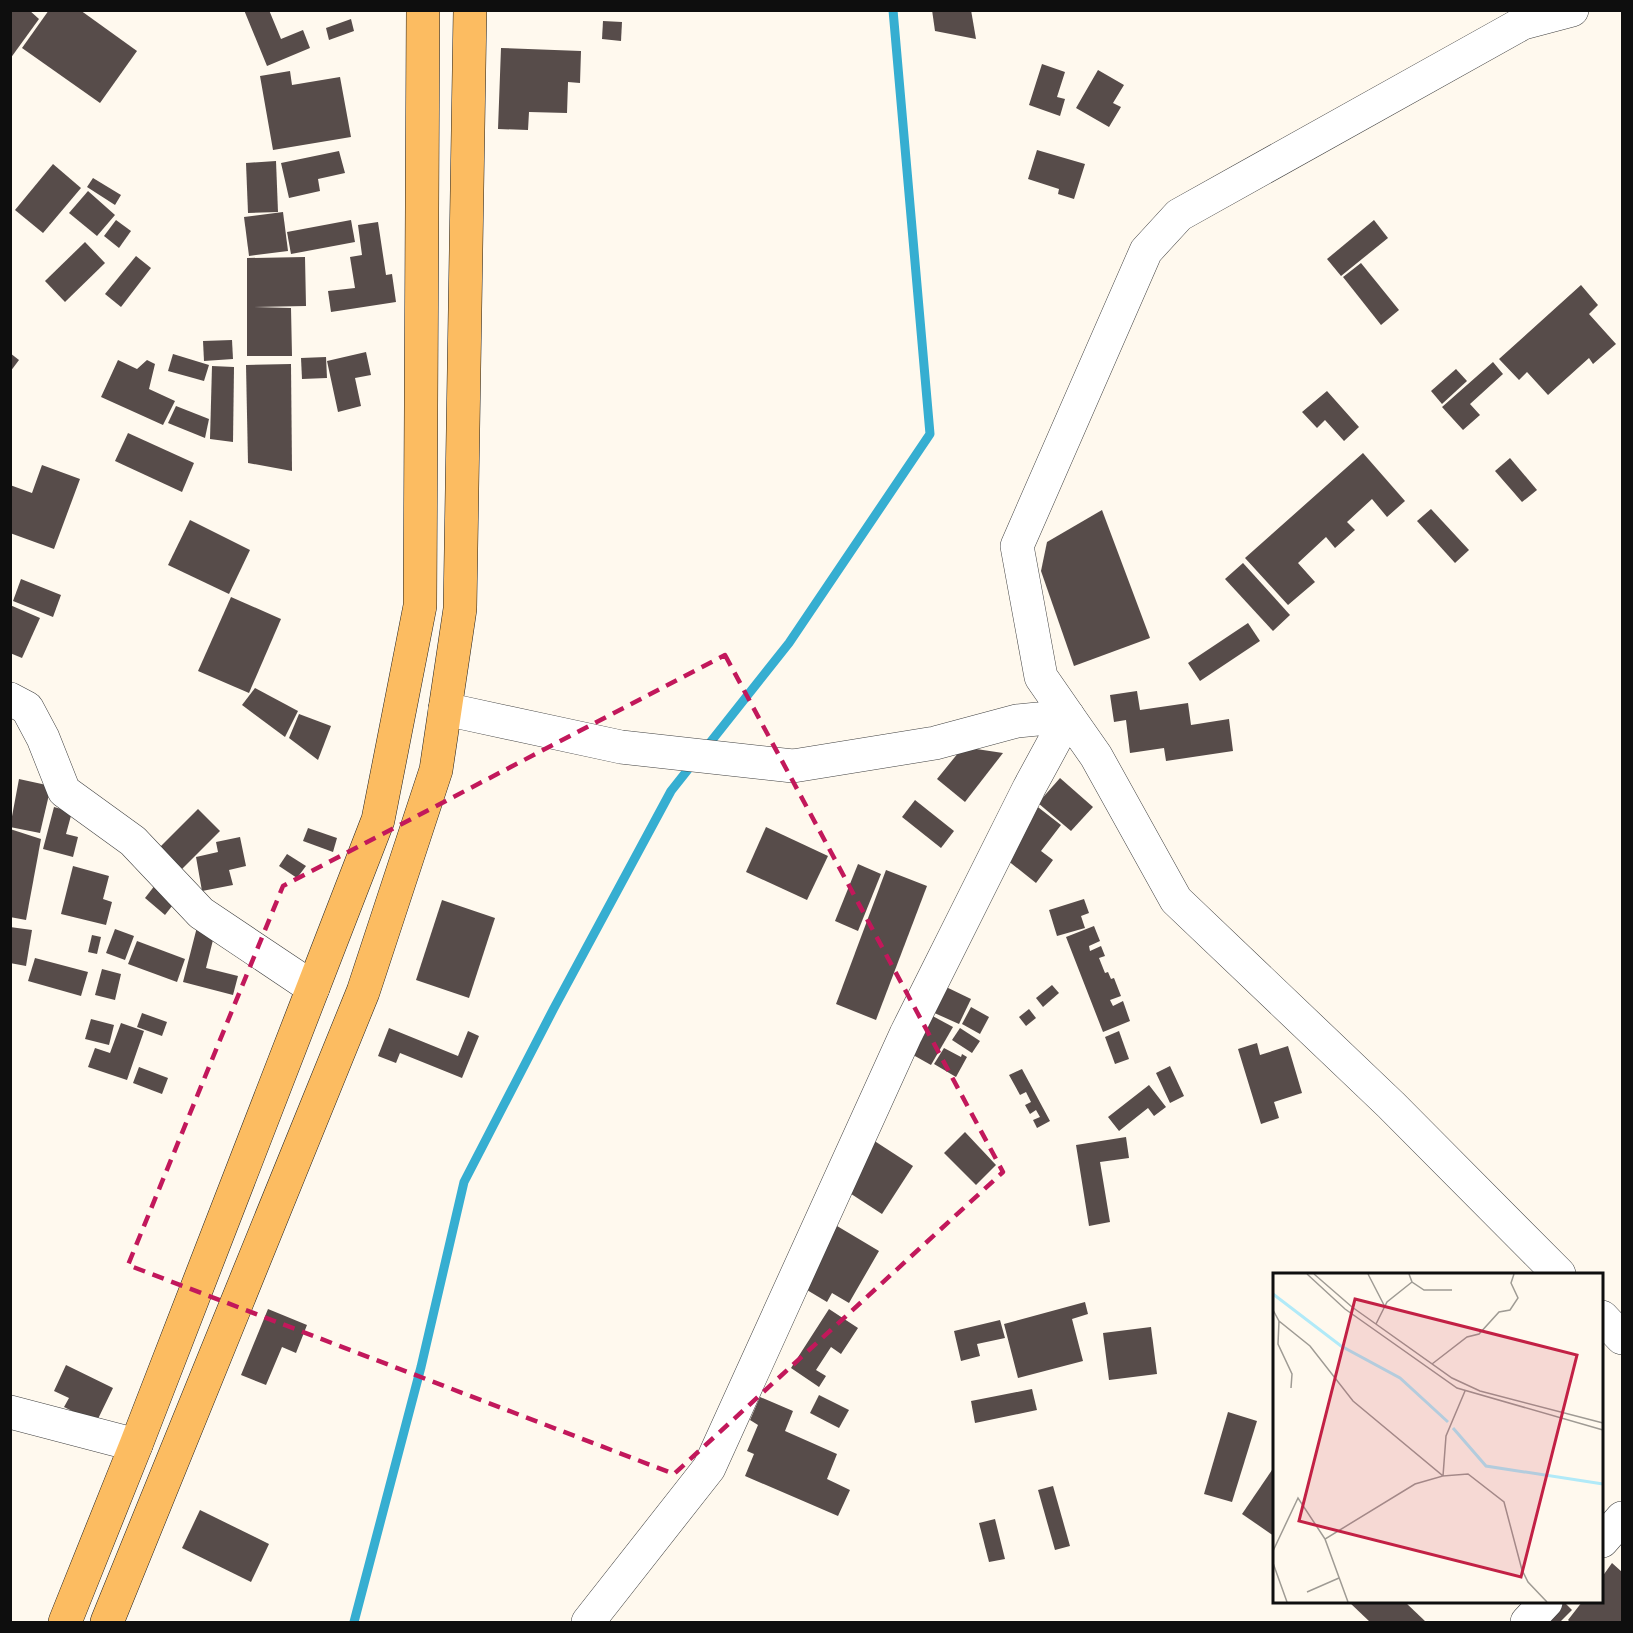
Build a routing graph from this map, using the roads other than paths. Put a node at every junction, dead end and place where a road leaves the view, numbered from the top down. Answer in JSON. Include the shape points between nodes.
{"nodes":[{"id":1,"x":423,"y":10,"type":"edge"},
{"id":2,"x":470,"y":10,"type":"edge"},
{"id":3,"x":1572,"y":10,"type":"edge"},
{"id":4,"x":10,"y":699,"type":"edge"},
{"id":5,"x":445,"y":710,"type":"junction"},
{"id":6,"x":1068,"y":716,"type":"junction"},
{"id":7,"x":313,"y":988,"type":"junction"},
{"id":8,"x":1557,"y":1273,"type":"edge"},
{"id":9,"x":1603,"y":1318,"type":"edge"},
{"id":10,"x":1623,"y":1338,"type":"edge"},
{"id":11,"x":10,"y":1412,"type":"edge"},
{"id":12,"x":136,"y":1445,"type":"junction"},
{"id":13,"x":1623,"y":1518,"type":"edge"},
{"id":14,"x":1603,"y":1540,"type":"edge"},
{"id":15,"x":1545,"y":1603,"type":"edge"},
{"id":16,"x":65,"y":1623,"type":"edge"},
{"id":17,"x":106,"y":1623,"type":"edge"},
{"id":18,"x":588,"y":1623,"type":"edge"},
{"id":19,"x":1527,"y":1623,"type":"edge"}],
"edges":[{"from":1,"to":7,"type":"main road","via":[[420,606],[378,820]]},
{"from":2,"to":5,"type":"main road","via":[[460,609]]},
{"from":3,"to":6,"type":"street","via":[[1523,23],[1179,214],[1146,251],[1017,546],[1041,677]]},
{"from":4,"to":7,"type":"street","via":[[27,708],[64,791],[134,842],[201,913]]},
{"from":5,"to":6,"type":"street","via":[[621,747],[792,766],[935,743],[1017,721]]},
{"from":5,"to":17,"type":"main road","via":[[436,770],[363,992]]},
{"from":6,"to":8,"type":"street","via":[[1096,756],[1176,900],[1390,1105]]},
{"from":6,"to":18,"type":"street","via":[[906,1034],[710,1468]]},
{"from":7,"to":12,"type":"main road"},
{"from":9,"to":10,"type":"street"},
{"from":11,"to":12,"type":"street"},
{"from":12,"to":16,"type":"main road"},
{"from":13,"to":14,"type":"street"},
{"from":15,"to":19,"type":"street"}]}
